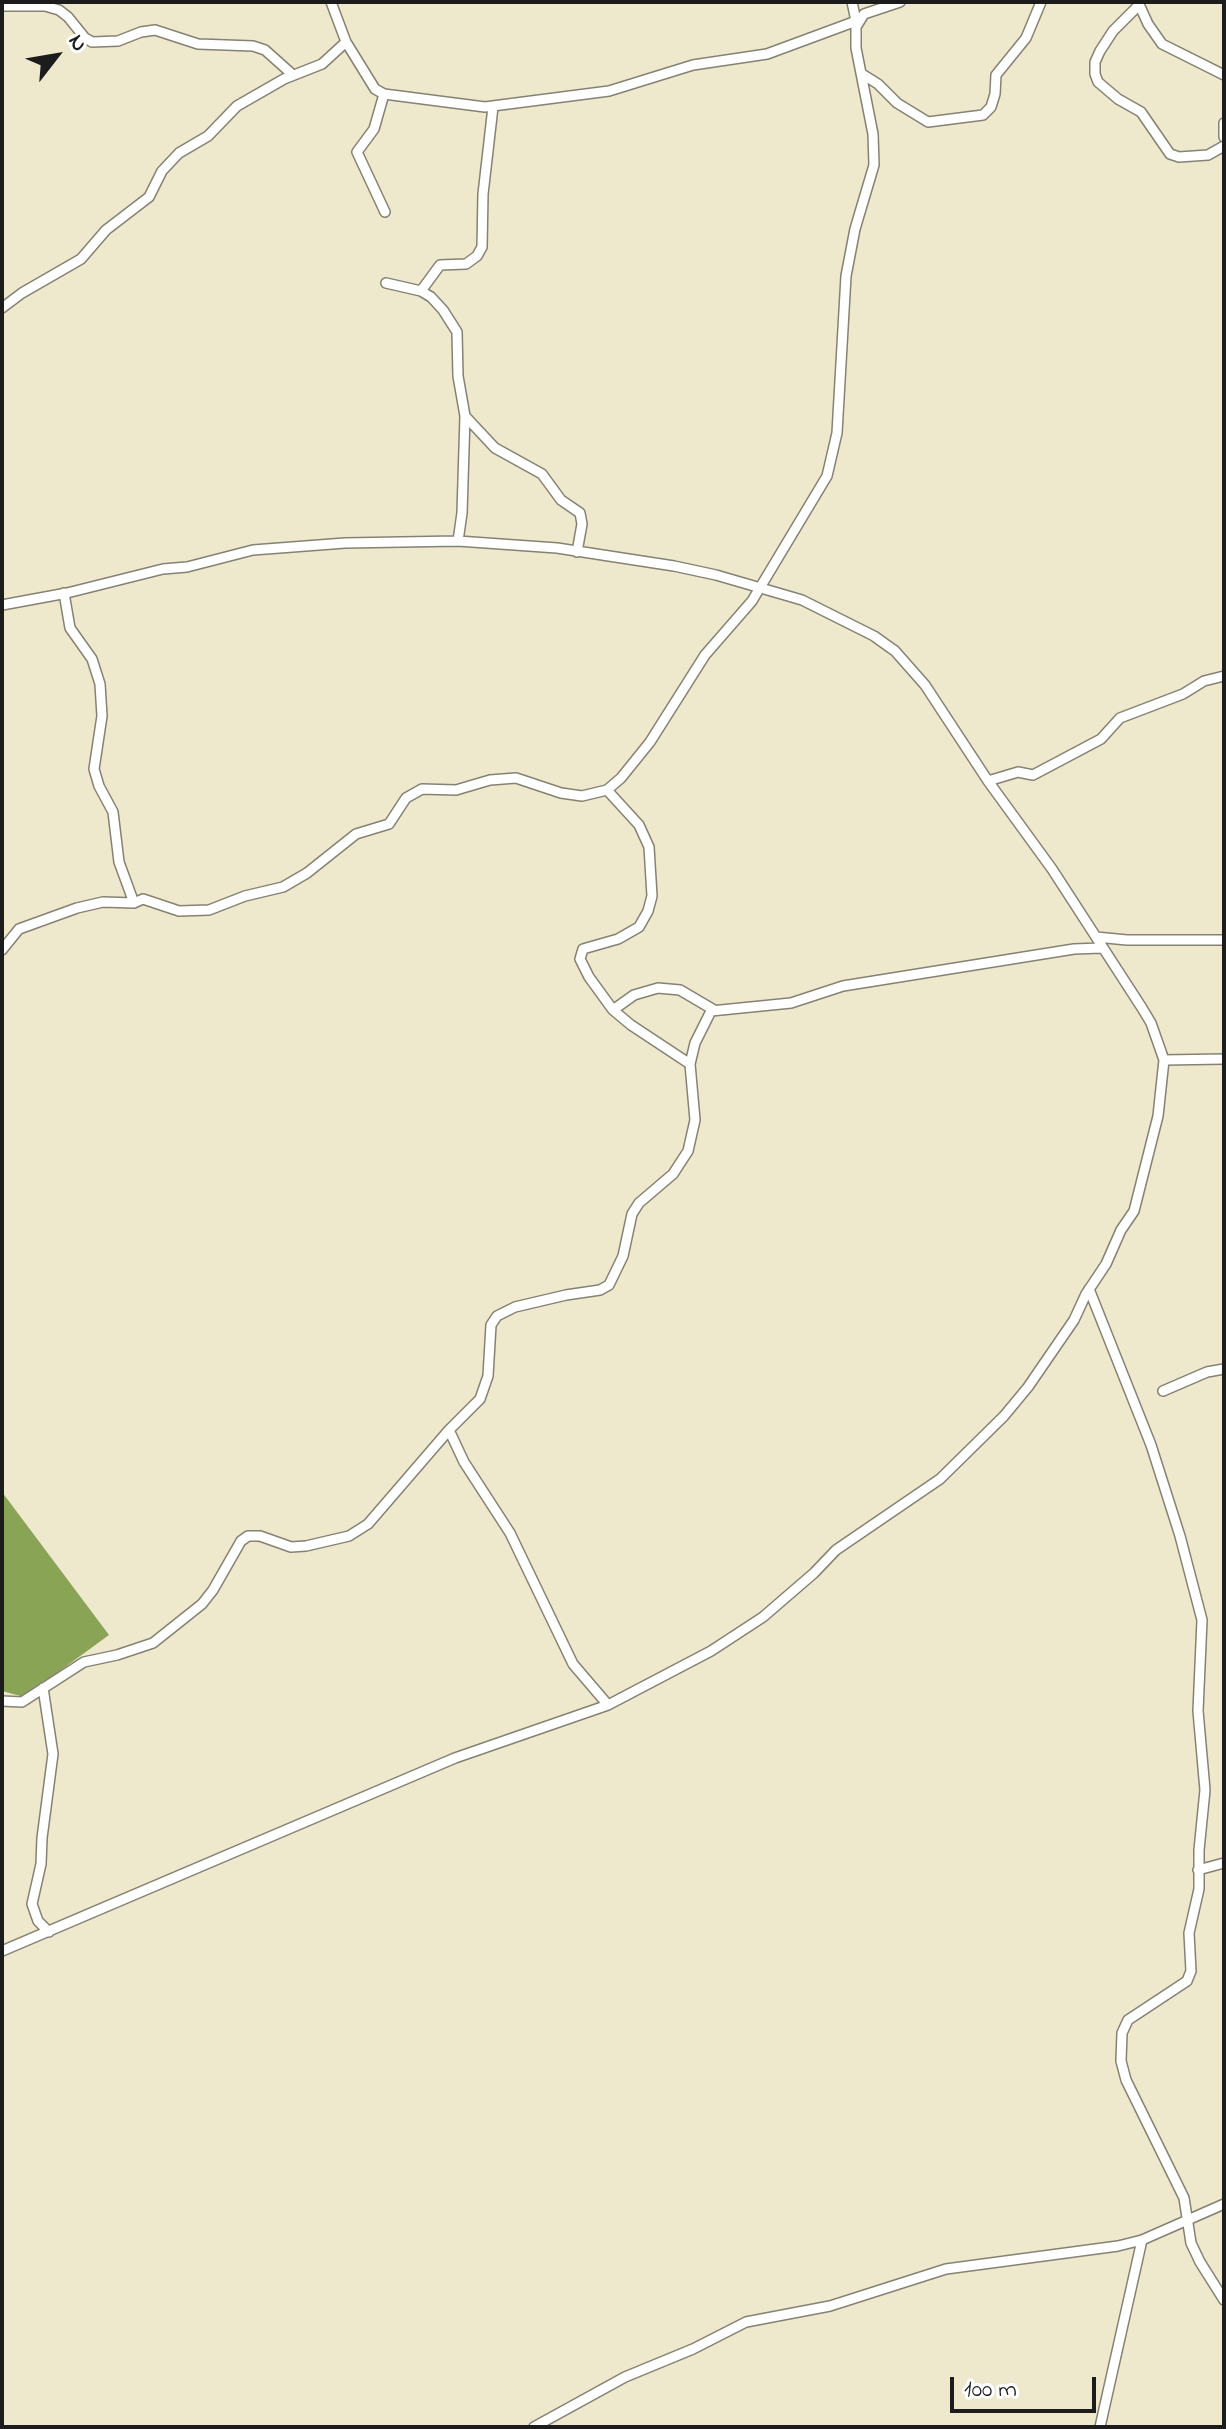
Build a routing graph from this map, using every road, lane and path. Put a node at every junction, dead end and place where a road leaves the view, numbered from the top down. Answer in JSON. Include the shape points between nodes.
{"nodes":[{"id":1,"x":331,"y":2,"type":"edge"},
{"id":2,"x":852,"y":2,"type":"edge"},
{"id":3,"x":900,"y":2,"type":"edge"},
{"id":4,"x":1041,"y":2,"type":"edge"},
{"id":5,"x":1139,"y":3,"type":"edge"},
{"id":6,"x":2,"y":6,"type":"edge"},
{"id":7,"x":858,"y":20,"type":"junction"},
{"id":8,"x":346,"y":42,"type":"junction"},
{"id":9,"x":862,"y":74,"type":"junction"},
{"id":10,"x":293,"y":75,"type":"junction"},
{"id":11,"x":1224,"y":75,"type":"edge"},
{"id":12,"x":384,"y":94,"type":"junction"},
{"id":13,"x":493,"y":107,"type":"junction"},
{"id":14,"x":1224,"y":123,"type":"edge"},
{"id":15,"x":1224,"y":137,"type":"edge"},
{"id":16,"x":1224,"y":146,"type":"edge"},
{"id":17,"x":385,"y":212,"type":"dead end"},
{"id":18,"x":386,"y":283,"type":"dead end"},
{"id":19,"x":421,"y":291,"type":"junction"},
{"id":20,"x":2,"y":308,"type":"edge"},
{"id":21,"x":465,"y":416,"type":"junction"},
{"id":22,"x":458,"y":541,"type":"junction"},
{"id":23,"x":577,"y":552,"type":"junction"},
{"id":24,"x":760,"y":587,"type":"junction"},
{"id":25,"x":64,"y":593,"type":"junction"},
{"id":26,"x":2,"y":605,"type":"edge"},
{"id":27,"x":1224,"y":676,"type":"edge"},
{"id":28,"x":988,"y":781,"type":"junction"},
{"id":29,"x":607,"y":790,"type":"junction"},
{"id":30,"x":134,"y":903,"type":"junction"},
{"id":31,"x":1096,"y":937,"type":"junction"},
{"id":32,"x":1224,"y":940,"type":"edge"},
{"id":33,"x":1101,"y":948,"type":"junction"},
{"id":34,"x":2,"y":950,"type":"edge"},
{"id":35,"x":613,"y":1010,"type":"junction"},
{"id":36,"x":714,"y":1010,"type":"junction"},
{"id":37,"x":1224,"y":1059,"type":"edge"},
{"id":38,"x":1164,"y":1060,"type":"junction"},
{"id":39,"x":690,"y":1064,"type":"junction"},
{"id":40,"x":1089,"y":1289,"type":"junction"},
{"id":41,"x":1224,"y":1369,"type":"edge"},
{"id":42,"x":1163,"y":1391,"type":"dead end"},
{"id":43,"x":449,"y":1430,"type":"junction"},
{"id":44,"x":43,"y":1688,"type":"junction"},
{"id":45,"x":2,"y":1701,"type":"edge"},
{"id":46,"x":608,"y":1705,"type":"junction"},
{"id":47,"x":1224,"y":1863,"type":"edge"},
{"id":48,"x":1198,"y":1870,"type":"junction"},
{"id":49,"x":49,"y":1932,"type":"junction"},
{"id":50,"x":2,"y":1951,"type":"edge"},
{"id":51,"x":1224,"y":2204,"type":"edge"},
{"id":52,"x":1187,"y":2222,"type":"junction"},
{"id":53,"x":1169,"y":2230,"type":"junction"},
{"id":54,"x":1142,"y":2240,"type":"junction"},
{"id":55,"x":1191,"y":2243,"type":"junction"},
{"id":56,"x":1224,"y":2300,"type":"edge"},
{"id":57,"x":534,"y":2427,"type":"edge"},
{"id":58,"x":1100,"y":2427,"type":"edge"}],
"edges":[{"from":1,"to":8,"type":"street"},
{"from":2,"to":7,"type":"street"},
{"from":3,"to":7,"type":"street"},
{"from":4,"to":9,"type":"street","via":[[1026,38],[996,75],[991,107],[983,115],[928,122]]},
{"from":5,"to":11,"type":"street","via":[[1162,44]]},
{"from":5,"to":16,"type":"street","via":[[1100,51],[1095,62],[1098,82],[1141,112],[1170,154],[1208,155]]},
{"from":6,"to":10,"type":"street","via":[[59,10],[92,42],[155,30],[198,44],[253,46]]},
{"from":7,"to":9,"type":"street","via":[[855,34]]},
{"from":7,"to":13,"type":"street","via":[[767,54],[693,65],[609,91]]},
{"from":8,"to":10,"type":"street","via":[[322,64]]},
{"from":8,"to":12,"type":"street","via":[[370,84]]},
{"from":9,"to":24,"type":"street","via":[[874,165],[846,276],[835,446],[827,476]]},
{"from":10,"to":20,"type":"street","via":[[237,106],[208,136],[179,153],[149,197],[106,230],[81,259]]},
{"from":12,"to":13,"type":"street"},
{"from":12,"to":17,"type":"street","via":[[374,129],[357,152]]},
{"from":13,"to":19,"type":"street","via":[[482,247],[466,264],[440,265]]},
{"from":14,"to":15,"type":"street"},
{"from":18,"to":19,"type":"street"},
{"from":19,"to":21,"type":"street","via":[[454,325]]},
{"from":21,"to":22,"type":"street"},
{"from":21,"to":23,"type":"street","via":[[495,448],[542,474],[565,505],[580,513]]},
{"from":22,"to":23,"type":"street"},
{"from":22,"to":25,"type":"street","via":[[253,550]]},
{"from":23,"to":24,"type":"street","via":[[674,566]]},
{"from":24,"to":28,"type":"street","via":[[828,611],[895,651],[941,707]]},
{"from":24,"to":29,"type":"street","via":[[705,655],[650,742]]},
{"from":25,"to":26,"type":"street"},
{"from":25,"to":30,"type":"street","via":[[70,628],[92,659],[100,684],[96,778],[113,812],[119,862]]},
{"from":27,"to":28,"type":"street","via":[[1120,718],[1101,739],[1033,775],[1018,772]]},
{"from":28,"to":31,"type":"street"},
{"from":29,"to":30,"type":"street","via":[[573,796],[516,778],[456,790],[422,789],[406,798],[389,824],[356,834],[283,887],[200,911],[179,911],[143,899]]},
{"from":29,"to":35,"type":"street","via":[[639,825],[649,847],[653,880],[648,911],[639,927],[580,953],[589,977]]},
{"from":30,"to":34,"type":"street","via":[[103,902],[33,922],[19,929]]},
{"from":31,"to":32,"type":"street"},
{"from":31,"to":33,"type":"street"},
{"from":33,"to":36,"type":"street","via":[[843,986],[791,1003]]},
{"from":33,"to":38,"type":"street","via":[[1151,1023]]},
{"from":35,"to":36,"type":"street","via":[[634,995],[670,988]]},
{"from":35,"to":39,"type":"street"},
{"from":36,"to":39,"type":"street","via":[[700,1030]]},
{"from":37,"to":38,"type":"street"},
{"from":38,"to":40,"type":"street","via":[[1158,1116],[1136,1206]]},
{"from":39,"to":43,"type":"street","via":[[695,1120],[688,1151],[673,1174],[632,1214],[623,1256],[609,1285],[497,1316],[489,1336],[485,1390]]},
{"from":40,"to":46,"type":"street","via":[[1028,1387],[940,1479],[836,1550],[753,1624]]},
{"from":40,"to":48,"type":"street","via":[[1151,1445],[1202,1620],[1198,1711],[1205,1790]]},
{"from":41,"to":42,"type":"street"},
{"from":43,"to":44,"type":"street","via":[[358,1531],[291,1547],[248,1536],[189,1617],[153,1643],[84,1662]]},
{"from":43,"to":46,"type":"street","via":[[522,1555],[573,1664]]},
{"from":44,"to":45,"type":"street","via":[[22,1702]]},
{"from":44,"to":49,"type":"street","via":[[53,1754],[32,1904]]},
{"from":46,"to":49,"type":"street","via":[[442,1763]]},
{"from":47,"to":48,"type":"street"},
{"from":48,"to":52,"type":"street","via":[[1189,1933],[1190,1976],[1128,2020],[1121,2061],[1184,2198]]},
{"from":49,"to":50,"type":"street"},
{"from":51,"to":52,"type":"street"},
{"from":52,"to":53,"type":"street"},
{"from":52,"to":55,"type":"street"},
{"from":53,"to":54,"type":"street"},
{"from":53,"to":55,"type":"street"},
{"from":54,"to":57,"type":"street","via":[[946,2269],[830,2306],[746,2322],[625,2377]]},
{"from":54,"to":58,"type":"street"},
{"from":55,"to":56,"type":"street"}]}
